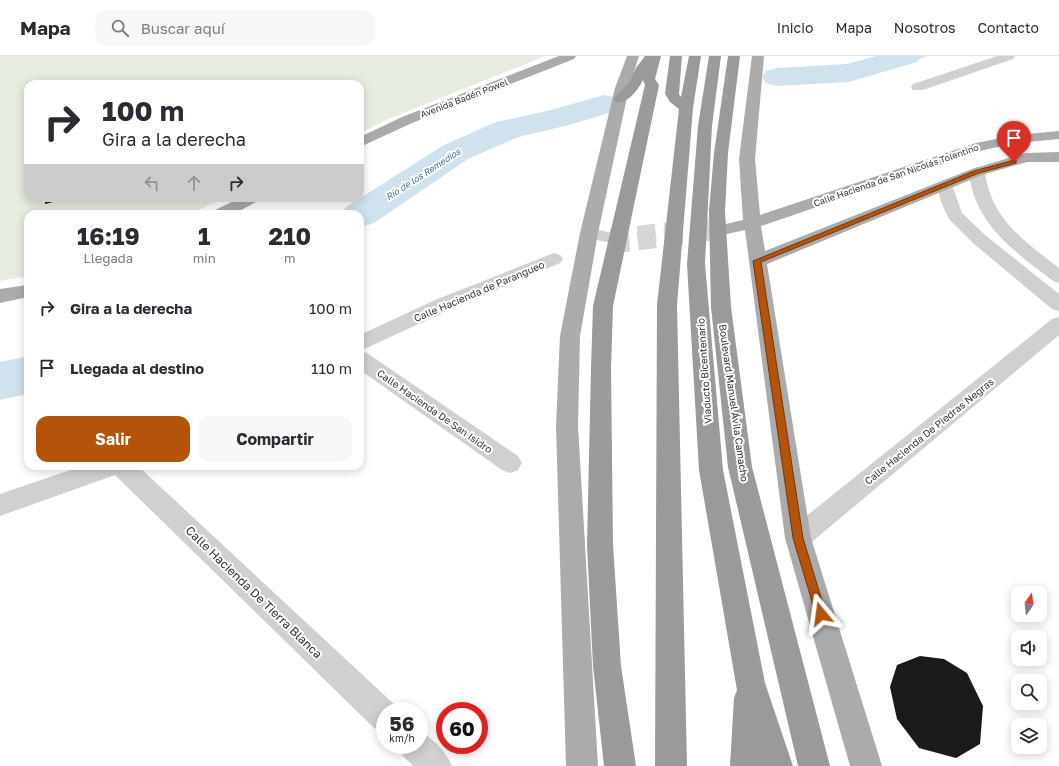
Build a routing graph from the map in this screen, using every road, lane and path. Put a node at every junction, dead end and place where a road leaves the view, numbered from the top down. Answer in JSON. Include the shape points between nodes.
{"nodes":[{"id":1,"x":570,"y":56,"type":"edge"},
{"id":2,"x":650,"y":56,"type":"edge"},
{"id":3,"x":655,"y":56,"type":"edge"},
{"id":4,"x":668,"y":56,"type":"edge"},
{"id":5,"x":695,"y":56,"type":"edge"},
{"id":6,"x":714,"y":56,"type":"edge"},
{"id":7,"x":734,"y":56,"type":"edge"},
{"id":8,"x":748,"y":56,"type":"edge"},
{"id":9,"x":758,"y":56,"type":"edge"},
{"id":10,"x":1009,"y":56,"type":"edge"},
{"id":11,"x":675,"y":62,"type":"edge"},
{"id":12,"x":648,"y":72,"type":"edge"},
{"id":13,"x":918,"y":87,"type":"dead end"},
{"id":14,"x":686,"y":108,"type":"junction"},
{"id":15,"x":1058,"y":136,"type":"edge"},
{"id":16,"x":364,"y":142,"type":"edge"},
{"id":17,"x":721,"y":153,"type":"junction"},
{"id":18,"x":1059,"y":156,"type":"edge"},
{"id":19,"x":977,"y":172,"type":"junction"},
{"id":20,"x":945,"y":185,"type":"junction"},
{"id":21,"x":244,"y":202,"type":"edge"},
{"id":22,"x":229,"y":210,"type":"edge"},
{"id":23,"x":752,"y":223,"type":"junction"},
{"id":24,"x":726,"y":227,"type":"tunnel mouth"},
{"id":25,"x":611,"y":241,"type":"tunnel mouth"},
{"id":26,"x":587,"y":243,"type":"junction"},
{"id":27,"x":554,"y":259,"type":"dead end"},
{"id":28,"x":757,"y":261,"type":"junction"},
{"id":29,"x":1059,"y":277,"type":"edge"},
{"id":30,"x":24,"y":292,"type":"edge"},
{"id":31,"x":0,"y":296,"type":"edge"},
{"id":32,"x":1059,"y":304,"type":"edge"},
{"id":33,"x":1059,"y":324,"type":"edge"},
{"id":34,"x":364,"y":342,"type":"edge"},
{"id":35,"x":364,"y":362,"type":"edge"},
{"id":36,"x":510,"y":463,"type":"dead end"},
{"id":37,"x":101,"y":470,"type":"edge"},
{"id":38,"x":126,"y":470,"type":"edge"},
{"id":39,"x":0,"y":505,"type":"edge"},
{"id":40,"x":798,"y":538,"type":"junction"},
{"id":41,"x":750,"y":683,"type":"junction"},
{"id":42,"x":376,"y":708,"type":"edge"},
{"id":43,"x":423,"y":754,"type":"edge"},
{"id":44,"x":436,"y":766,"type":"edge"},
{"id":45,"x":582,"y":766,"type":"edge"},
{"id":46,"x":620,"y":766,"type":"edge"},
{"id":47,"x":672,"y":766,"type":"edge"},
{"id":48,"x":746,"y":766,"type":"edge"},
{"id":49,"x":777,"y":766,"type":"edge"},
{"id":50,"x":814,"y":766,"type":"edge"},
{"id":51,"x":866,"y":766,"type":"edge"}],
"edges":[{"from":1,"to":16,"type":"main road","name":"Avenida Badén Powel","via":[[407,120]]},
{"from":2,"to":12,"type":"highway"},
{"from":3,"to":12,"type":"highway"},
{"from":4,"to":12,"type":"highway"},
{"from":5,"to":14,"type":"highway"},
{"from":6,"to":41,"type":"highway","name":"Viaducto Bicentenario","via":[[705,126],[696,264],[711,470]]},
{"from":7,"to":17,"type":"highway","name":"Boulevard Manuel Ávila Camacho"},
{"from":8,"to":17,"type":"highway","via":[[735,123]]},
{"from":9,"to":23,"type":"main road","via":[[747,159]]},
{"from":10,"to":13,"type":"street"},
{"from":11,"to":12,"type":"highway"},
{"from":11,"to":14,"type":"highway","via":[[672,94],[674,99]]},
{"from":12,"to":26,"type":"main road","via":[[622,88]]},
{"from":12,"to":46,"type":"highway","via":[[642,127],[603,306],[600,545],[607,666]]},
{"from":14,"to":47,"type":"highway","via":[[667,305]]},
{"from":15,"to":23,"type":"main road","name":"Calle Hacienda de San Nicolás Tolentino","via":[[1016,139],[981,146]]},
{"from":17,"to":50,"type":"highway","name":"Boulevard Manuel Ávila Camacho","via":[[717,211],[718,262],[740,467]]},
{"from":18,"to":19,"type":"main road","via":[[1026,158]]},
{"from":19,"to":20,"type":"main road"},
{"from":19,"to":29,"type":"street","via":[[982,197],[992,218],[1012,240]]},
{"from":20,"to":28,"type":"main road"},
{"from":20,"to":32,"type":"street","via":[[955,215],[979,239]]},
{"from":21,"to":22,"type":"main road"},
{"from":23,"to":24,"type":"main road","name":"Calle Hacienda de San Nicolás Tolentino"},
{"from":23,"to":28,"type":"main road"},
{"from":25,"to":26,"type":"main road"},
{"from":26,"to":45,"type":"main road","via":[[570,336],[567,426]]},
{"from":27,"to":34,"type":"street","name":"Calle Hacienda de Parangueo","via":[[442,305]]},
{"from":28,"to":40,"type":"main road"},
{"from":30,"to":31,"type":"main road"},
{"from":33,"to":40,"type":"street","name":"Calle Hacienda De Piedras Negras"},
{"from":35,"to":36,"type":"street","name":"Calle Hacienda De San Isidro"},
{"from":37,"to":39,"type":"street"},
{"from":38,"to":42,"type":"street","name":"Calle Hacienda De Tierra Blanca"},
{"from":40,"to":51,"type":"main road"},
{"from":41,"to":48,"type":"highway","name":"Viaducto Bicentenario"},
{"from":41,"to":49,"type":"highway","name":"Viaducto Bicentenario"},
{"from":43,"to":44,"type":"street"}]}
